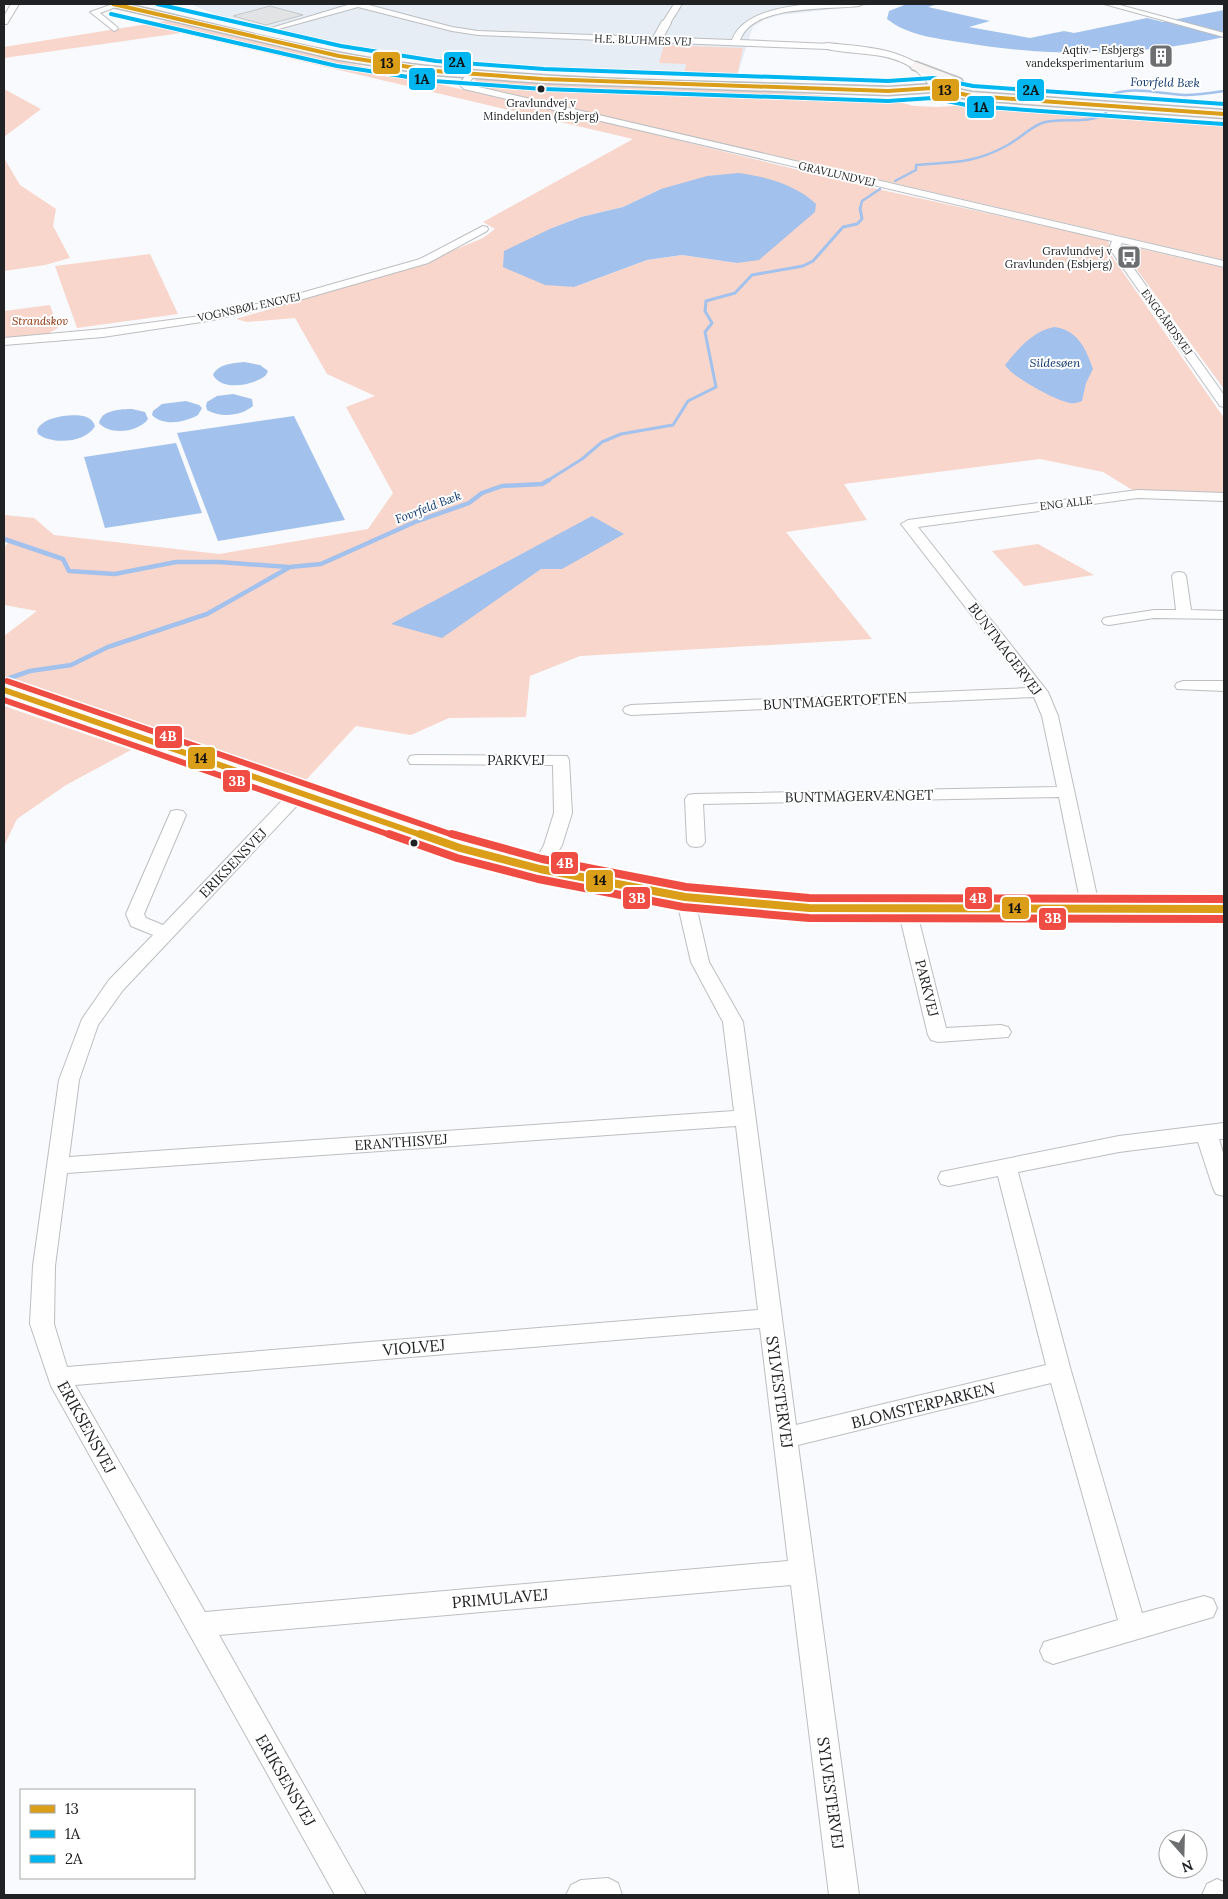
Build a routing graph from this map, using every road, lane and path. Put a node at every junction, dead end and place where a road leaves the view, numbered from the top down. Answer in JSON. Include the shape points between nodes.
{"nodes":[{"id":1,"x":15,"y":4,"type":"edge"},
{"id":2,"x":115,"y":4,"type":"edge"},
{"id":3,"x":358,"y":4,"type":"edge"},
{"id":4,"x":859,"y":4,"type":"edge"},
{"id":5,"x":1108,"y":4,"type":"edge"},
{"id":6,"x":675,"y":5,"type":"edge"},
{"id":7,"x":1166,"y":19,"type":"joint"},
{"id":8,"x":4,"y":22,"type":"edge"},
{"id":9,"x":666,"y":23,"type":"joint"},
{"id":10,"x":275,"y":28,"type":"dead end"},
{"id":11,"x":114,"y":29,"type":"dead end"},
{"id":12,"x":1224,"y":35,"type":"edge"},
{"id":13,"x":656,"y":41,"type":"junction"},
{"id":14,"x":735,"y":43,"type":"junction"},
{"id":15,"x":827,"y":46,"type":"joint"},
{"id":16,"x":916,"y":66,"type":"junction"},
{"id":17,"x":471,"y":75,"type":"junction"},
{"id":18,"x":926,"y":76,"type":"junction"},
{"id":19,"x":762,"y":87,"type":"joint"},
{"id":20,"x":911,"y":92,"type":"junction"},
{"id":21,"x":947,"y":94,"type":"junction"},
{"id":22,"x":1128,"y":107,"type":"junction"},
{"id":23,"x":1224,"y":116,"type":"edge"},
{"id":24,"x":484,"y":229,"type":"dead end"},
{"id":25,"x":1118,"y":240,"type":"junction"},
{"id":26,"x":1224,"y":264,"type":"edge"},
{"id":27,"x":4,"y":342,"type":"edge"},
{"id":28,"x":1208,"y":379,"type":"junction"},
{"id":29,"x":1224,"y":379,"type":"edge"},
{"id":30,"x":1224,"y":403,"type":"edge"},
{"id":31,"x":1224,"y":497,"type":"edge"},
{"id":32,"x":908,"y":524,"type":"joint"},
{"id":33,"x":1179,"y":576,"type":"dead end"},
{"id":34,"x":1184,"y":614,"type":"junction"},
{"id":35,"x":1224,"y":615,"type":"edge"},
{"id":36,"x":1109,"y":621,"type":"dead end"},
{"id":37,"x":1183,"y":686,"type":"dead end"},
{"id":38,"x":1224,"y":686,"type":"edge"},
{"id":39,"x":6,"y":691,"type":"edge"},
{"id":40,"x":1040,"y":692,"type":"junction"},
{"id":41,"x":631,"y":710,"type":"dead end"},
{"id":42,"x":416,"y":760,"type":"dead end"},
{"id":43,"x":300,"y":792,"type":"junction"},
{"id":44,"x":1067,"y":792,"type":"junction"},
{"id":45,"x":177,"y":815,"type":"dead end"},
{"id":46,"x":696,"y":842,"type":"dead end"},
{"id":47,"x":540,"y":869,"type":"junction"},
{"id":48,"x":685,"y":897,"type":"junction"},
{"id":49,"x":907,"y":909,"type":"junction"},
{"id":50,"x":1224,"y":909,"type":"edge"},
{"id":51,"x":1092,"y":910,"type":"junction"},
{"id":52,"x":165,"y":933,"type":"junction"},
{"id":53,"x":1002,"y":1032,"type":"dead end"},
{"id":54,"x":745,"y":1118,"type":"junction"},
{"id":55,"x":1215,"y":1132,"type":"edge"},
{"id":56,"x":58,"y":1166,"type":"junction"},
{"id":57,"x":1006,"y":1167,"type":"junction"},
{"id":58,"x":949,"y":1178,"type":"dead end"},
{"id":59,"x":1224,"y":1188,"type":"edge"},
{"id":60,"x":770,"y":1318,"type":"junction"},
{"id":61,"x":1059,"y":1371,"type":"junction"},
{"id":62,"x":59,"y":1379,"type":"junction"},
{"id":63,"x":786,"y":1438,"type":"junction"},
{"id":64,"x":802,"y":1572,"type":"junction"},
{"id":65,"x":1204,"y":1608,"type":"dead end"},
{"id":66,"x":198,"y":1625,"type":"junction"},
{"id":67,"x":1133,"y":1628,"type":"junction"},
{"id":68,"x":1053,"y":1651,"type":"dead end"},
{"id":69,"x":351,"y":1895,"type":"edge"},
{"id":70,"x":844,"y":1895,"type":"edge"}],
"edges":[{"from":1,"to":8,"type":"street"},
{"from":2,"to":11,"type":"street","via":[[94,12]]},
{"from":2,"to":17,"type":"main road","via":[[339,56]]},
{"from":3,"to":10,"type":"street"},
{"from":3,"to":13,"type":"street","name":"H.E. BLUHMES VEJ","via":[[478,33]]},
{"from":4,"to":14,"type":"street","via":[[764,16],[745,25]]},
{"from":5,"to":7,"type":"street"},
{"from":6,"to":9,"type":"street"},
{"from":7,"to":12,"type":"street"},
{"from":9,"to":13,"type":"street"},
{"from":13,"to":14,"type":"street","name":"H.E. BLUHMES VEJ"},
{"from":14,"to":15,"type":"street","name":"H.E. BLUHMES VEJ"},
{"from":15,"to":16,"type":"street","name":"H.E. BLUHMES VEJ","via":[[878,53]]},
{"from":16,"to":18,"type":"street","name":"H.E. BLUHMES VEJ"},
{"from":16,"to":22,"type":"main road","via":[[953,81],[994,92]]},
{"from":17,"to":19,"type":"main road"},
{"from":17,"to":25,"type":"street","name":"GRAVLUNDVEJ","via":[[463,84],[467,87]]},
{"from":18,"to":20,"type":"street","via":[[924,84]]},
{"from":18,"to":21,"type":"street","name":"H.E. BLUHMES VEJ"},
{"from":19,"to":20,"type":"main road"},
{"from":20,"to":21,"type":"main road","via":[[923,102],[939,102]]},
{"from":21,"to":22,"type":"main road"},
{"from":21,"to":23,"type":"main road"},
{"from":22,"to":23,"type":"main road"},
{"from":24,"to":27,"type":"street","name":"VOGNSBØL ENGVEJ","via":[[424,261],[289,300],[208,318],[103,333]]},
{"from":25,"to":26,"type":"street","name":"GRAVLUNDVEJ"},
{"from":25,"to":28,"type":"street","name":"ENGGÅRDSVEJ","via":[[1117,252]]},
{"from":28,"to":29,"type":"street"},
{"from":28,"to":30,"type":"street","name":"ENGGÅRDSVEJ"},
{"from":31,"to":32,"type":"street","name":"ENG ALLE","via":[[1138,494]]},
{"from":32,"to":40,"type":"street","name":"BUNTMAGERVEJ"},
{"from":33,"to":34,"type":"street"},
{"from":34,"to":35,"type":"street"},
{"from":34,"to":36,"type":"street","via":[[1154,614]]},
{"from":37,"to":38,"type":"street"},
{"from":39,"to":43,"type":"street"},
{"from":40,"to":41,"type":"street","name":"BUNTMAGERTOFTEN"},
{"from":40,"to":44,"type":"street","name":"BUNTMAGERVEJ","via":[[1050,716]]},
{"from":42,"to":47,"type":"street","name":"PARKVEJ","via":[[561,760],[563,813],[553,845]]},
{"from":43,"to":47,"type":"street","via":[[460,848]]},
{"from":43,"to":52,"type":"street","name":"ERIKSENSVEJ"},
{"from":44,"to":46,"type":"street","name":"BUNTMAGERVÆNGET","via":[[694,799]]},
{"from":44,"to":51,"type":"street","name":"BUNTMAGERVEJ"},
{"from":45,"to":52,"type":"street","via":[[135,914],[138,922]]},
{"from":47,"to":48,"type":"street"},
{"from":48,"to":49,"type":"street","via":[[808,908]]},
{"from":48,"to":54,"type":"street","name":"SYLVESTERVEJ","via":[[700,962],[733,1022]]},
{"from":49,"to":51,"type":"street"},
{"from":49,"to":53,"type":"street","name":"PARKVEJ","via":[[938,1034]]},
{"from":50,"to":51,"type":"street"},
{"from":52,"to":56,"type":"street","name":"ERIKSENSVEJ","via":[[116,985],[90,1024],[69,1080]]},
{"from":54,"to":56,"type":"street","name":"ERANTHISVEJ"},
{"from":54,"to":60,"type":"street","name":"SYLVESTERVEJ"},
{"from":55,"to":57,"type":"street","via":[[1119,1144]]},
{"from":55,"to":59,"type":"street"},
{"from":56,"to":62,"type":"street","name":"ERIKSENSVEJ","via":[[44,1266],[42,1324]]},
{"from":57,"to":58,"type":"street"},
{"from":57,"to":61,"type":"street"},
{"from":60,"to":62,"type":"street","name":"VIOLVEJ","via":[[83,1374]]},
{"from":60,"to":63,"type":"street","name":"SYLVESTERVEJ"},
{"from":61,"to":63,"type":"street","name":"BLOMSTERPARKEN"},
{"from":61,"to":67,"type":"street"},
{"from":62,"to":66,"type":"street","name":"ERIKSENSVEJ"},
{"from":63,"to":64,"type":"street","name":"SYLVESTERVEJ"},
{"from":64,"to":66,"type":"street","name":"PRIMULAVEJ"},
{"from":64,"to":70,"type":"street","name":"SYLVESTERVEJ"},
{"from":65,"to":67,"type":"street"},
{"from":66,"to":69,"type":"street","name":"ERIKSENSVEJ"},
{"from":67,"to":68,"type":"street"}]}
